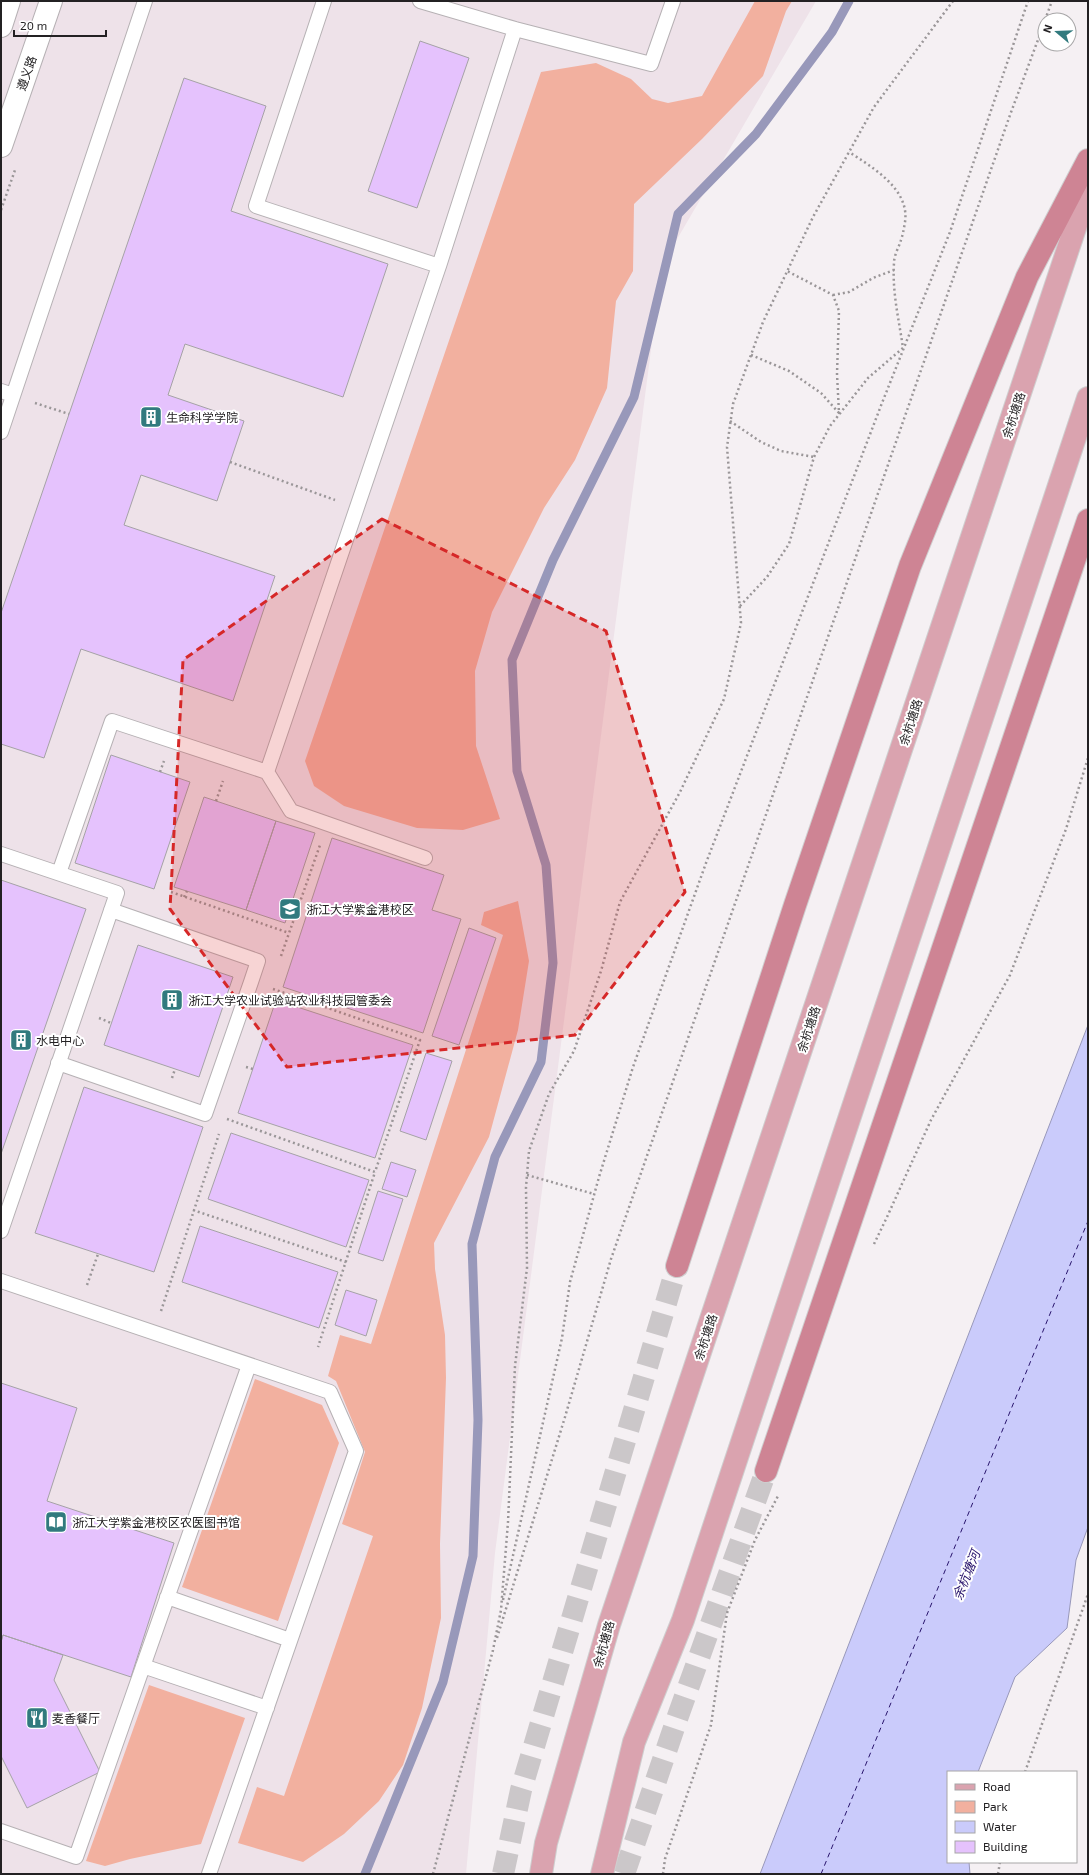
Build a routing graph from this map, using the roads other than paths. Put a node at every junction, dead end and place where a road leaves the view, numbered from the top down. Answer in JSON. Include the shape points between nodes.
{"nodes":[{"id":1,"x":9,"y":1,"type":"edge"},
{"id":2,"x":51,"y":1,"type":"edge"},
{"id":3,"x":145,"y":1,"type":"edge"},
{"id":4,"x":324,"y":1,"type":"edge"},
{"id":5,"x":420,"y":1,"type":"edge"},
{"id":6,"x":672,"y":1,"type":"edge"},
{"id":7,"x":1,"y":26,"type":"edge"},
{"id":8,"x":515,"y":29,"type":"junction"},
{"id":9,"x":1,"y":146,"type":"edge"},
{"id":10,"x":1088,"y":160,"type":"edge"},
{"id":11,"x":1088,"y":189,"type":"edge"},
{"id":12,"x":439,"y":266,"type":"junction"},
{"id":13,"x":7,"y":393,"type":"edge"},
{"id":14,"x":1088,"y":398,"type":"edge"},
{"id":15,"x":1,"y":432,"type":"edge"},
{"id":16,"x":1088,"y":520,"type":"edge"},
{"id":17,"x":267,"y":772,"type":"junction"},
{"id":18,"x":1,"y":854,"type":"edge"},
{"id":19,"x":425,"y":858,"type":"dead end"},
{"id":20,"x":59,"y":873,"type":"junction"},
{"id":21,"x":111,"y":910,"type":"junction"},
{"id":22,"x":58,"y":1063,"type":"junction"},
{"id":23,"x":1,"y":1232,"type":"edge"},
{"id":24,"x":677,"y":1266,"type":"tunnel mouth"},
{"id":25,"x":1,"y":1281,"type":"edge"},
{"id":26,"x":249,"y":1365,"type":"junction"},
{"id":27,"x":766,"y":1472,"type":"tunnel mouth"},
{"id":28,"x":167,"y":1597,"type":"junction"},
{"id":29,"x":290,"y":1640,"type":"junction"},
{"id":30,"x":143,"y":1666,"type":"junction"},
{"id":31,"x":267,"y":1708,"type":"junction"},
{"id":32,"x":1,"y":1831,"type":"edge"},
{"id":33,"x":209,"y":1874,"type":"edge"},
{"id":34,"x":541,"y":1874,"type":"edge"},
{"id":35,"x":602,"y":1874,"type":"edge"}],
"edges":[{"from":1,"to":7,"type":"street"},
{"from":2,"to":9,"type":"street","name":"遵义路"},
{"from":3,"to":13,"type":"lane"},
{"from":4,"to":12,"type":"lane","via":[[256,206]]},
{"from":5,"to":8,"type":"lane"},
{"from":6,"to":8,"type":"lane","via":[[651,64]]},
{"from":8,"to":12,"type":"lane"},
{"from":10,"to":24,"type":"highway","via":[[1027,277],[910,566],[795,905]]},
{"from":11,"to":34,"type":"main road","name":"余杭塘路","via":[[609,1625],[546,1842]]},
{"from":12,"to":17,"type":"lane"},
{"from":13,"to":15,"type":"lane"},
{"from":14,"to":35,"type":"main road","via":[[683,1620],[634,1742]]},
{"from":16,"to":27,"type":"highway"},
{"from":17,"to":19,"type":"lane","via":[[291,811]]},
{"from":17,"to":20,"type":"lane","via":[[112,721]]},
{"from":18,"to":20,"type":"lane"},
{"from":20,"to":21,"type":"lane","via":[[117,893]]},
{"from":21,"to":22,"type":"lane"},
{"from":21,"to":22,"type":"lane","via":[[258,961],[251,982],[205,1114]]},
{"from":22,"to":23,"type":"lane"},
{"from":25,"to":26,"type":"lane"},
{"from":26,"to":28,"type":"lane"},
{"from":26,"to":29,"type":"lane","via":[[330,1392],[356,1451]]},
{"from":28,"to":29,"type":"lane"},
{"from":28,"to":30,"type":"lane"},
{"from":29,"to":31,"type":"lane"},
{"from":30,"to":31,"type":"lane"},
{"from":30,"to":32,"type":"lane","via":[[76,1857]]},
{"from":31,"to":33,"type":"lane"}]}
